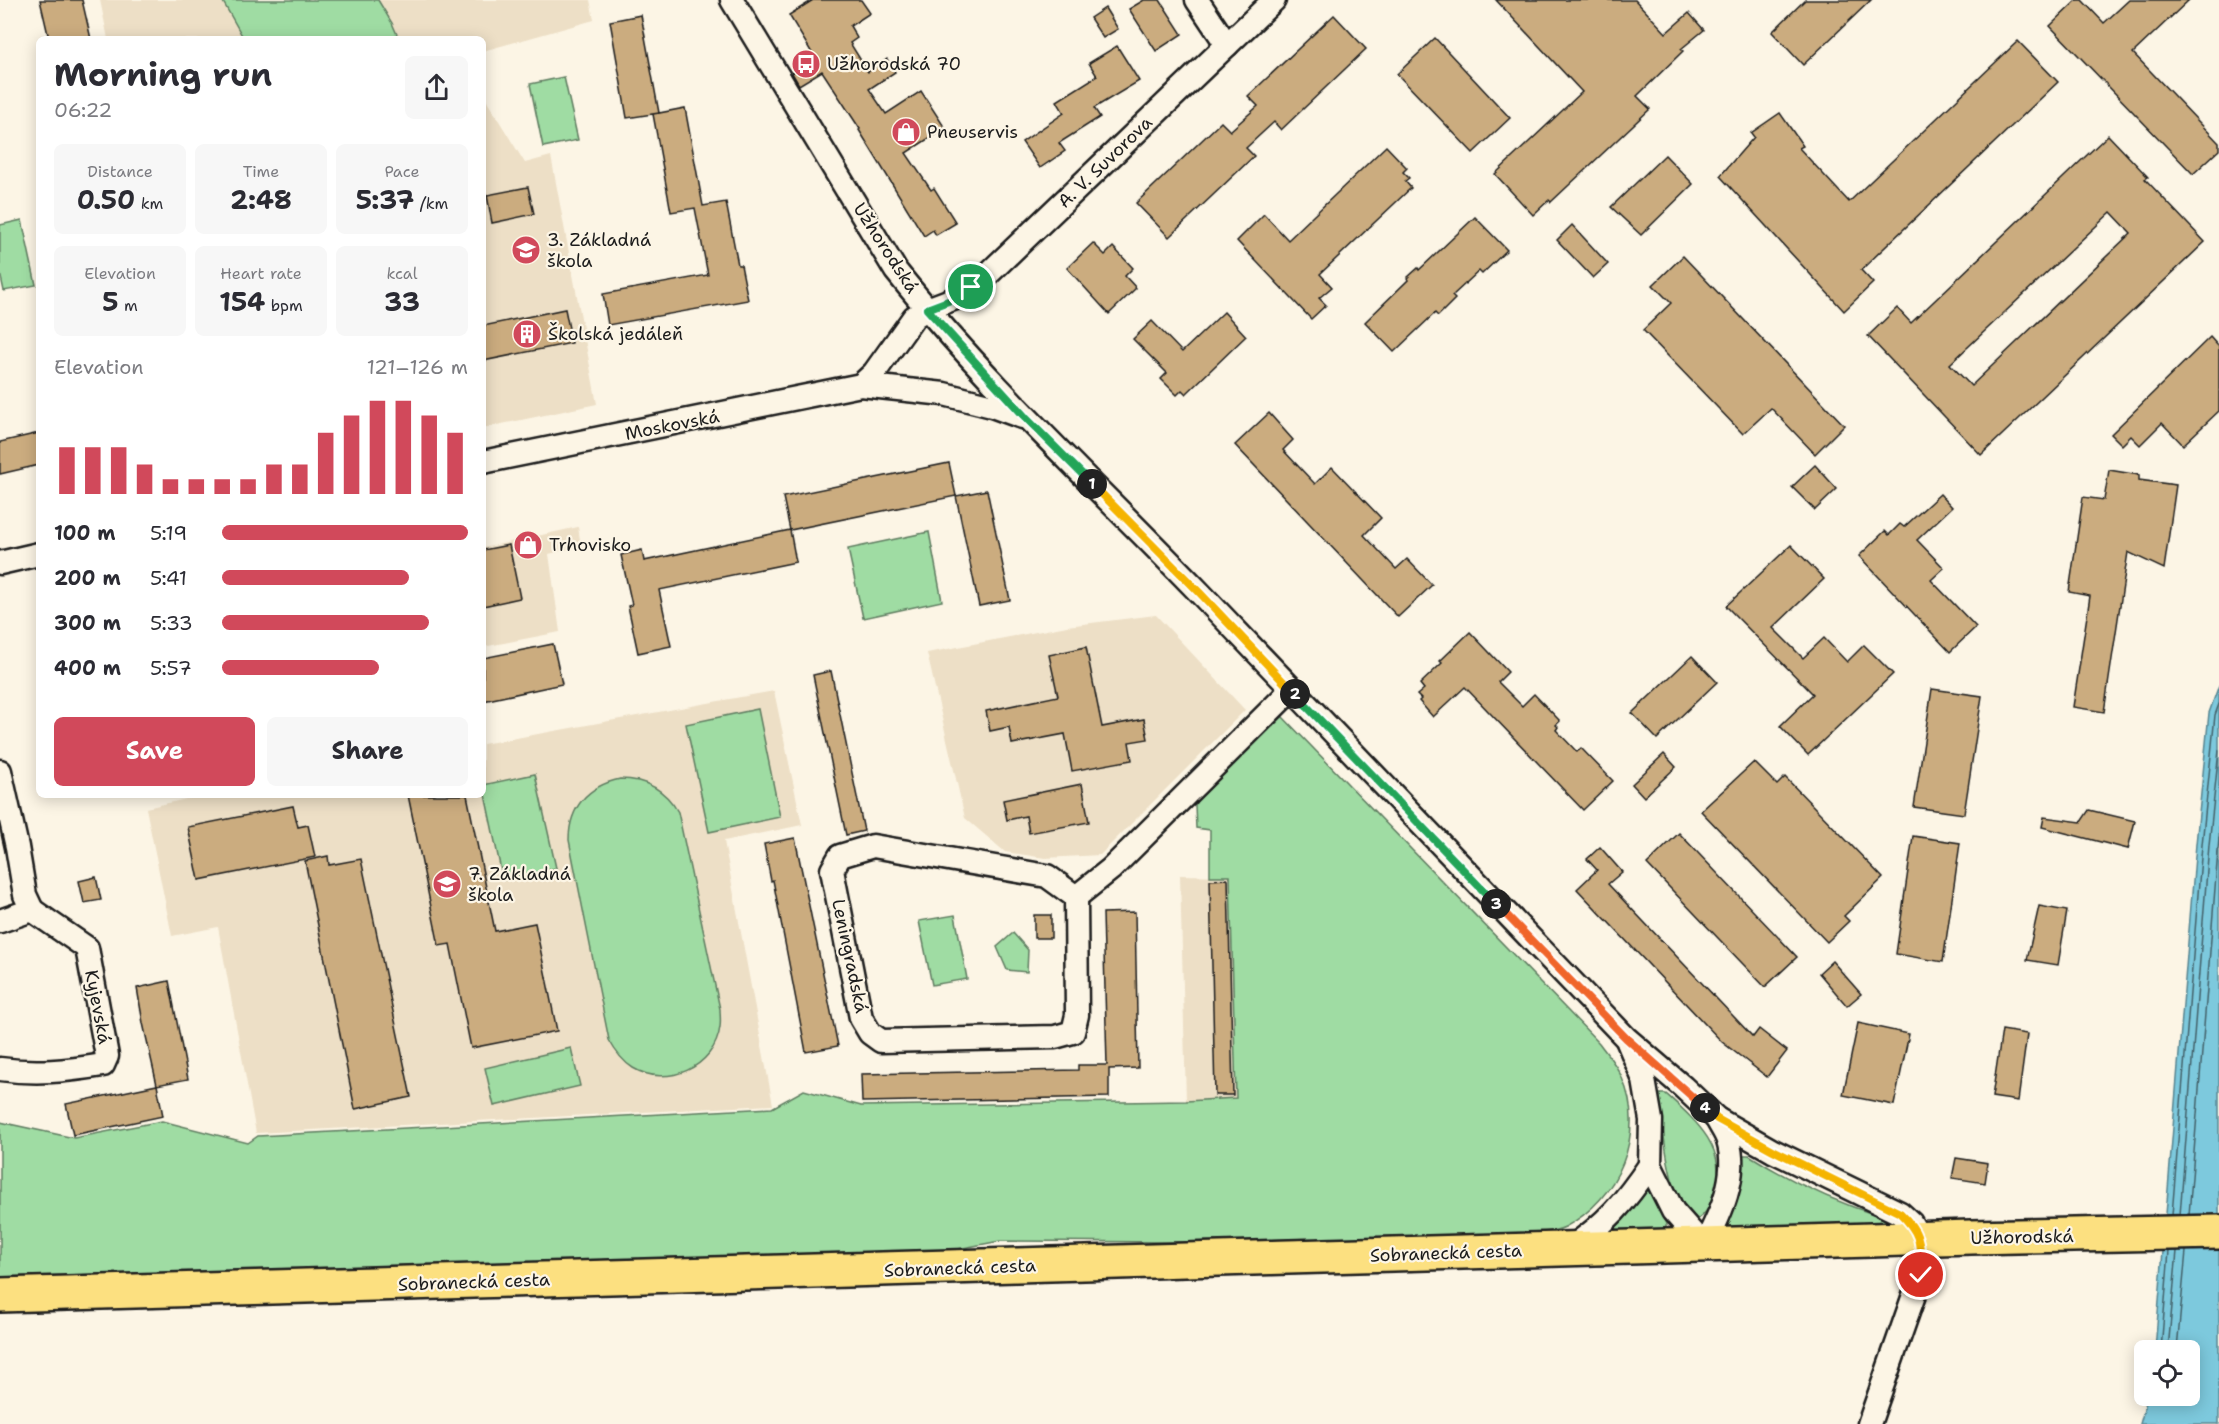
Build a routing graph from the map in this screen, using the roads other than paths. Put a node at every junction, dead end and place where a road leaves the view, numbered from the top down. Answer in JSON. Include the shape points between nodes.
{"nodes":[{"id":1,"x":732,"y":0,"type":"edge"},
{"id":2,"x":1197,"y":0,"type":"edge"},
{"id":3,"x":1274,"y":0,"type":"edge"},
{"id":4,"x":1227,"y":45,"type":"junction"},
{"id":5,"x":927,"y":309,"type":"junction"},
{"id":6,"x":861,"y":386,"type":"junction"},
{"id":7,"x":1026,"y":418,"type":"junction"},
{"id":8,"x":486,"y":461,"type":"edge"},
{"id":9,"x":36,"y":555,"type":"edge"},
{"id":10,"x":0,"y":563,"type":"edge"},
{"id":11,"x":1291,"y":690,"type":"junction"},
{"id":12,"x":0,"y":771,"type":"edge"},
{"id":13,"x":1076,"y":897,"type":"junction"},
{"id":14,"x":32,"y":910,"type":"junction"},
{"id":15,"x":0,"y":921,"type":"edge"},
{"id":16,"x":1626,"y":1038,"type":"junction"},
{"id":17,"x":0,"y":1069,"type":"edge"},
{"id":18,"x":1717,"y":1119,"type":"junction"},
{"id":19,"x":1650,"y":1165,"type":"junction"},
{"id":20,"x":2219,"y":1232,"type":"edge"},
{"id":21,"x":1920,"y":1239,"type":"junction"},
{"id":22,"x":1704,"y":1246,"type":"junction"},
{"id":23,"x":1567,"y":1250,"type":"junction"},
{"id":24,"x":0,"y":1295,"type":"edge"},
{"id":25,"x":1869,"y":1424,"type":"edge"}],
"edges":[{"from":1,"to":5,"type":"street","name":"Užhorodská","via":[[896,271]]},
{"from":2,"to":4,"type":"street"},
{"from":3,"to":4,"type":"street","name":"A. V. Suvorova"},
{"from":4,"to":5,"type":"street","name":"A. V. Suvorova","via":[[986,276],[956,298]]},
{"from":5,"to":6,"type":"street","via":[[914,317]]},
{"from":5,"to":7,"type":"street","name":"Užhorodská"},
{"from":6,"to":7,"type":"street","name":"Moskovská","via":[[944,394]]},
{"from":6,"to":8,"type":"street","name":"Moskovská"},
{"from":7,"to":11,"type":"street","name":"Užhorodská"},
{"from":9,"to":10,"type":"street"},
{"from":11,"to":13,"type":"street","via":[[1111,869]]},
{"from":11,"to":16,"type":"street","name":"Užhorodská"},
{"from":12,"to":14,"type":"street","via":[[25,895]]},
{"from":13,"to":13,"type":"street","name":"Leningradská","via":[[1047,876],[873,846],[840,856],[832,870],[861,1018],[870,1033],[881,1041],[1055,1037],[1073,1032],[1077,1015]]},
{"from":14,"to":15,"type":"street"},
{"from":14,"to":17,"type":"street","name":"Kyjevská","via":[[87,948],[107,1056],[102,1065],[70,1071],[31,1073]]},
{"from":16,"to":18,"type":"street","name":"Užhorodská"},
{"from":16,"to":19,"type":"street","name":"Užhorodská","via":[[1644,1080],[1652,1120]]},
{"from":18,"to":21,"type":"street","name":"Užhorodská","via":[[1900,1213]]},
{"from":18,"to":22,"type":"street","name":"Užhorodská","via":[[1728,1140],[1731,1168],[1721,1211]]},
{"from":19,"to":22,"type":"street","name":"Užhorodská","via":[[1673,1211]]},
{"from":19,"to":23,"type":"street","via":[[1603,1224]]},
{"from":20,"to":21,"type":"main road","name":"Užhorodská"},
{"from":21,"to":22,"type":"main road","name":"Sobranecká cesta"},
{"from":21,"to":25,"type":"street","via":[[1921,1275]]},
{"from":22,"to":23,"type":"main road","name":"Sobranecká cesta"},
{"from":23,"to":24,"type":"main road","name":"Sobranecká cesta"}]}
